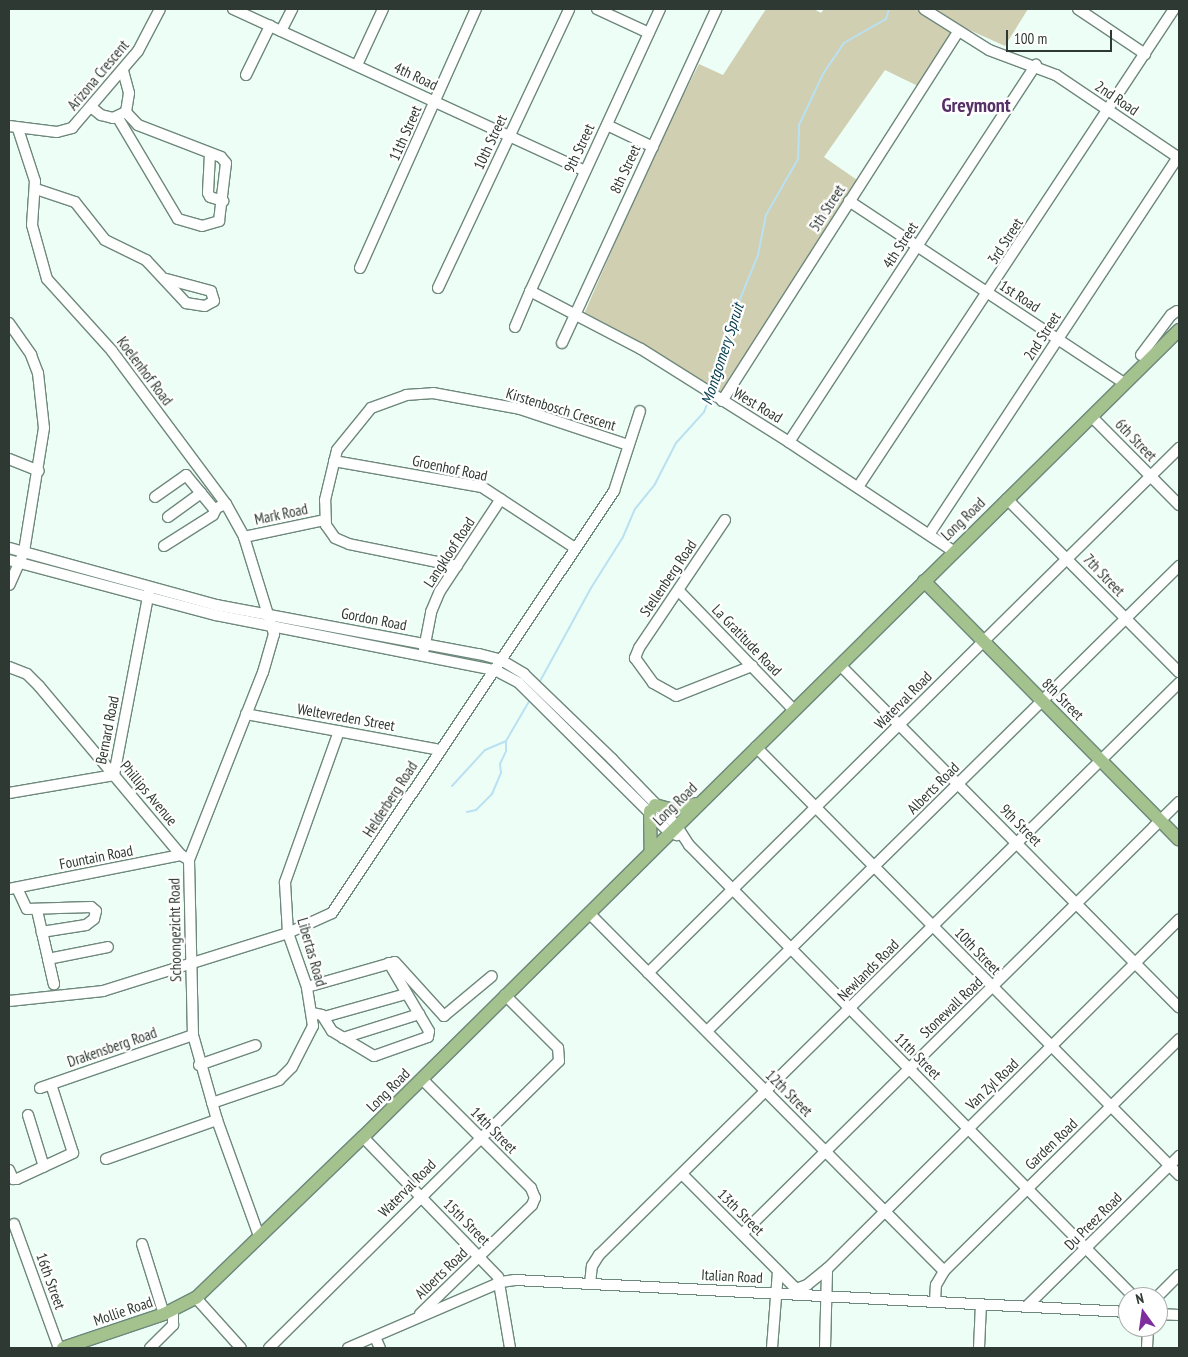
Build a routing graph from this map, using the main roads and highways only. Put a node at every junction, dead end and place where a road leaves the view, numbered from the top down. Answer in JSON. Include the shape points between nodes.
{"nodes":[{"id":1,"x":1178,"y":334,"type":"edge"},
{"id":2,"x":924,"y":581,"type":"junction"},
{"id":3,"x":700,"y":802,"type":"junction"},
{"id":4,"x":1179,"y":840,"type":"edge"},
{"id":5,"x":651,"y":850,"type":"junction"},
{"id":6,"x":194,"y":1299,"type":"joint"},
{"id":7,"x":61,"y":1348,"type":"edge"}],
"edges":[{"from":1,"to":2,"type":"main road","name":"Long Road"},
{"from":2,"to":3,"type":"main road","name":"Long Road"},
{"from":2,"to":4,"type":"main road","name":"8th Street"},
{"from":3,"to":5,"type":"main road","name":"Long Road","via":[[675,831]]},
{"from":3,"to":5,"type":"main road","via":[[674,810],[652,808]]},
{"from":5,"to":6,"type":"main road","name":"Long Road","via":[[363,1137]]},
{"from":6,"to":7,"type":"main road","name":"Mollie Road","via":[[168,1312]]}]}
